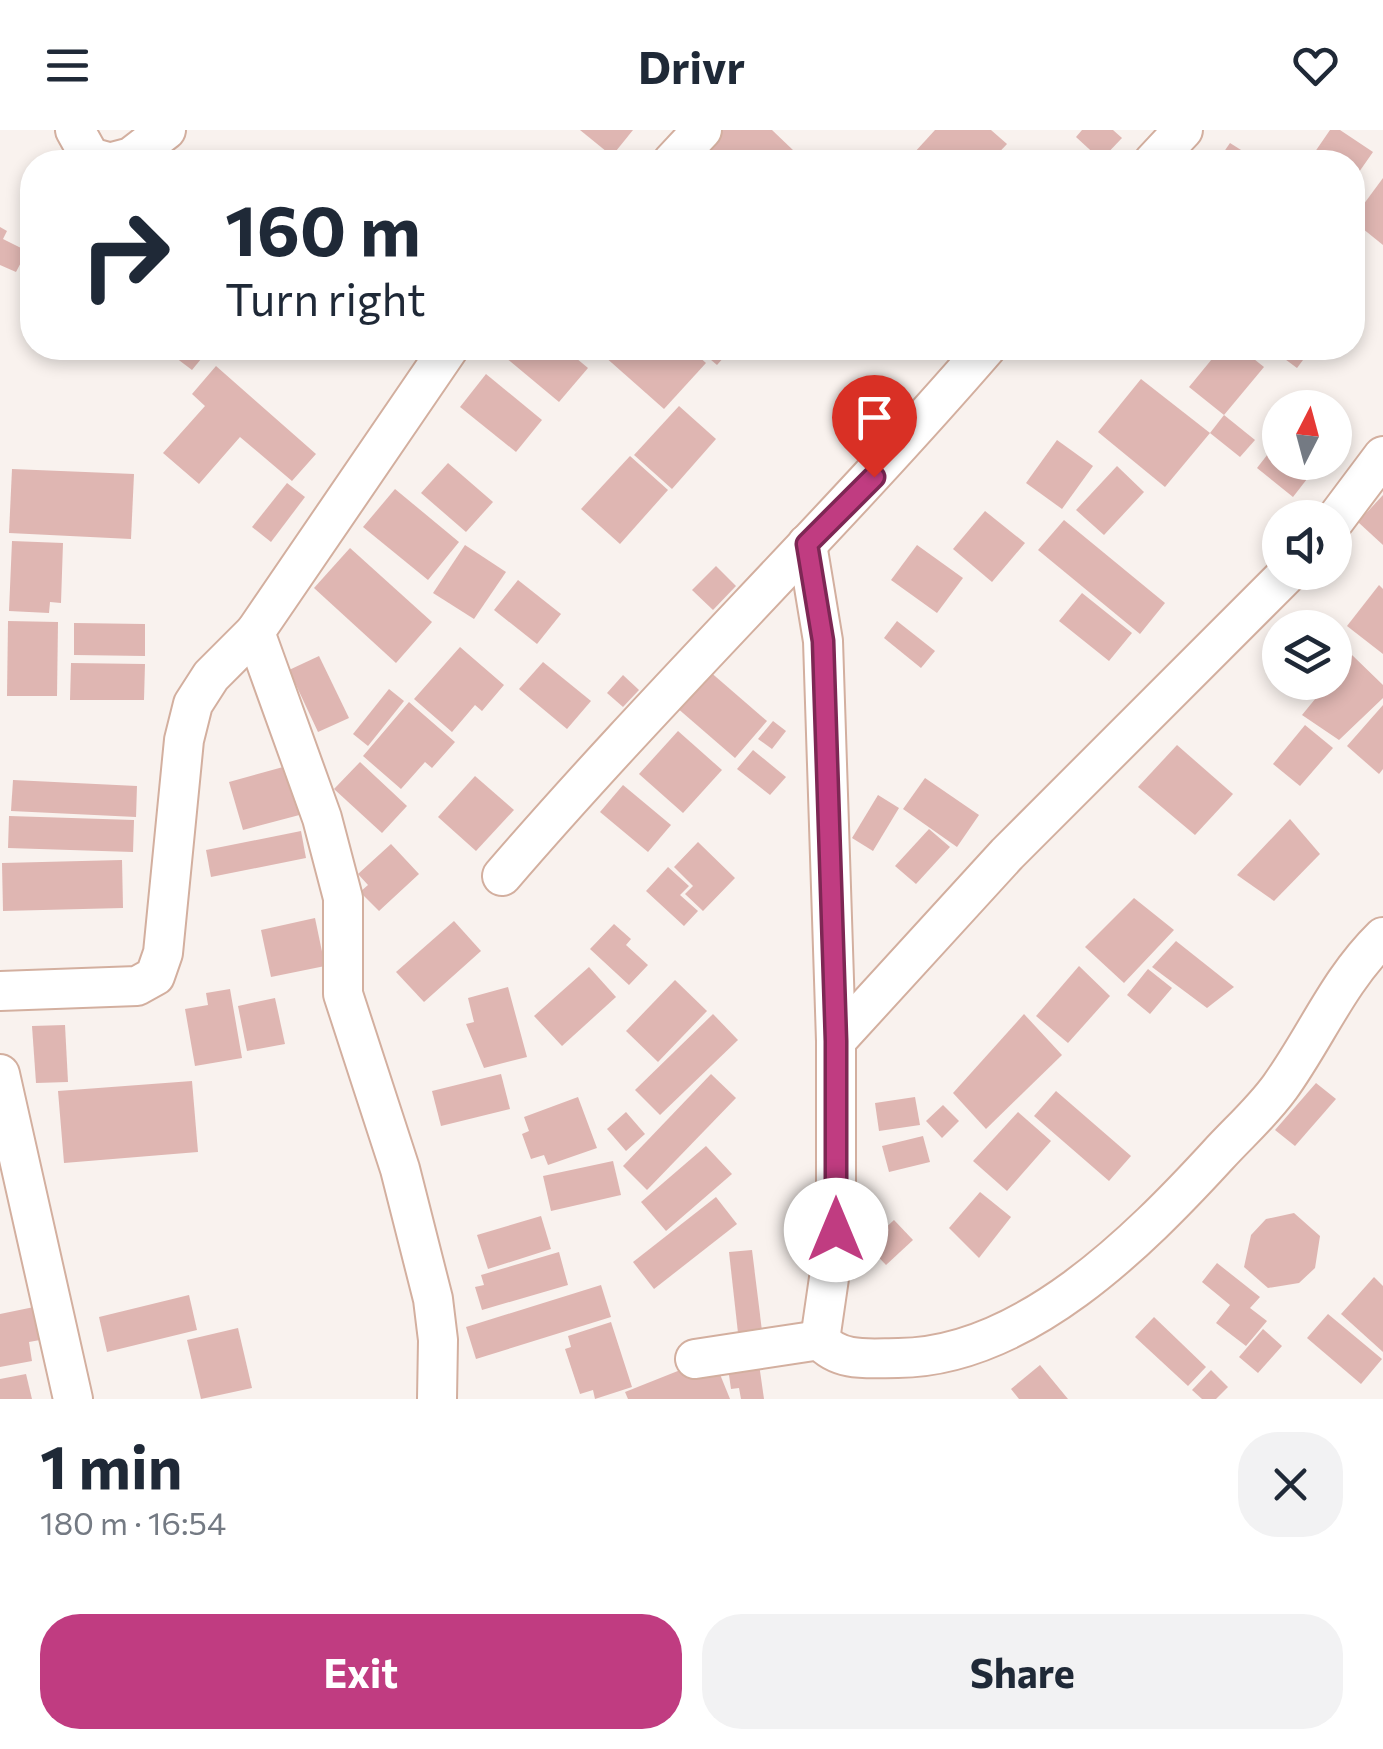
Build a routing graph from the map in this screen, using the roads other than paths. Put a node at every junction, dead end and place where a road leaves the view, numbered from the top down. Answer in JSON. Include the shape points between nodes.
{"nodes":[{"id":1,"x":166,"y":130,"type":"edge"},
{"id":2,"x":702,"y":130,"type":"edge"},
{"id":3,"x":1183,"y":130,"type":"edge"},
{"id":4,"x":140,"y":150,"type":"edge"},
{"id":5,"x":683,"y":150,"type":"edge"},
{"id":6,"x":1164,"y":150,"type":"edge"},
{"id":7,"x":440,"y":360,"type":"edge"},
{"id":8,"x":976,"y":360,"type":"edge"},
{"id":9,"x":1383,"y":456,"type":"edge"},
{"id":10,"x":1350,"y":500,"type":"edge"},
{"id":11,"x":807,"y":544,"type":"junction"},
{"id":12,"x":1272,"y":590,"type":"edge"},
{"id":13,"x":255,"y":632,"type":"junction"},
{"id":14,"x":502,"y":876,"type":"dead end"},
{"id":15,"x":1383,"y":937,"type":"edge"},
{"id":16,"x":0,"y":991,"type":"edge"},
{"id":17,"x":836,"y":1041,"type":"junction"},
{"id":18,"x":0,"y":1074,"type":"edge"},
{"id":19,"x":820,"y":1340,"type":"junction"},
{"id":20,"x":695,"y":1359,"type":"dead end"},
{"id":21,"x":73,"y":1399,"type":"edge"},
{"id":22,"x":437,"y":1399,"type":"edge"}],
"edges":[{"from":1,"to":4,"type":"street"},
{"from":2,"to":5,"type":"street"},
{"from":3,"to":6,"type":"street"},
{"from":7,"to":13,"type":"street"},
{"from":8,"to":11,"type":"street"},
{"from":9,"to":10,"type":"street"},
{"from":11,"to":14,"type":"street","via":[[618,741]]},
{"from":11,"to":17,"type":"street","via":[[823,641]]},
{"from":12,"to":17,"type":"street","via":[[1007,854]]},
{"from":13,"to":16,"type":"street","via":[[193,704],[163,952],[154,976],[137,986]]},
{"from":13,"to":22,"type":"street","via":[[322,818],[343,898],[343,994],[434,1299]]},
{"from":15,"to":19,"type":"street","via":[[1338,990],[1279,1089],[1110,1266],[1022,1319],[935,1357],[850,1358]]},
{"from":17,"to":19,"type":"street","via":[[836,1230]]},
{"from":18,"to":21,"type":"street"},
{"from":19,"to":20,"type":"street"}]}
